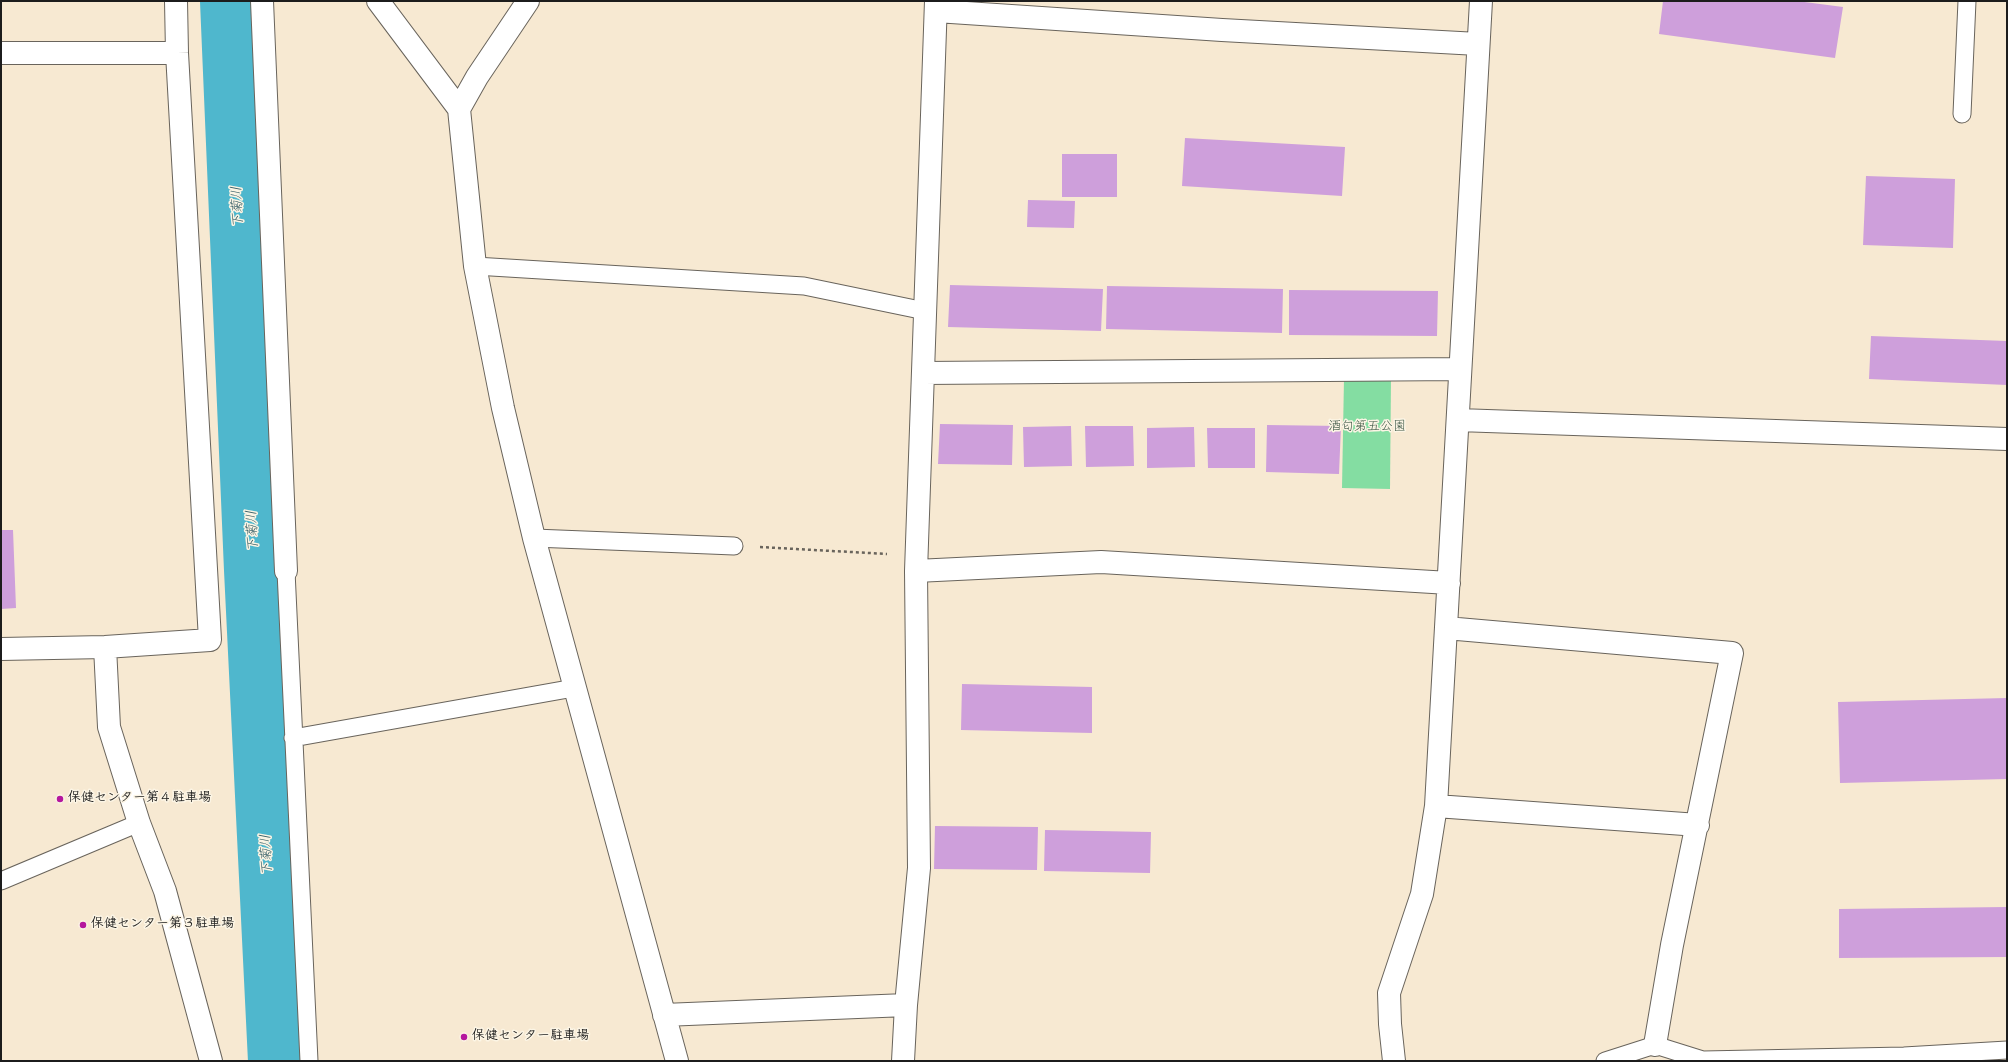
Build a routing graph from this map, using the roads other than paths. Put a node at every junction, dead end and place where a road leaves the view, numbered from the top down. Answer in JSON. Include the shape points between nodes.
{"nodes":[{"id":1,"x":176,"y":1,"type":"edge"},
{"id":2,"x":262,"y":1,"type":"edge"},
{"id":3,"x":378,"y":1,"type":"edge"},
{"id":4,"x":528,"y":1,"type":"edge"},
{"id":5,"x":1481,"y":1,"type":"edge"},
{"id":6,"x":1967,"y":1,"type":"edge"},
{"id":7,"x":936,"y":6,"type":"edge"},
{"id":8,"x":1478,"y":44,"type":"junction"},
{"id":9,"x":1,"y":53,"type":"edge"},
{"id":10,"x":177,"y":53,"type":"junction"},
{"id":11,"x":459,"y":109,"type":"junction"},
{"id":12,"x":1962,"y":114,"type":"dead end"},
{"id":13,"x":475,"y":266,"type":"junction"},
{"id":14,"x":925,"y":311,"type":"junction"},
{"id":15,"x":1460,"y":369,"type":"junction"},
{"id":16,"x":923,"y":373,"type":"junction"},
{"id":17,"x":1458,"y":420,"type":"junction"},
{"id":18,"x":2007,"y":439,"type":"edge"},
{"id":19,"x":534,"y":538,"type":"junction"},
{"id":20,"x":734,"y":546,"type":"road end"},
{"id":21,"x":916,"y":563,"type":"junction"},
{"id":22,"x":286,"y":571,"type":"joint"},
{"id":23,"x":1449,"y":583,"type":"junction"},
{"id":24,"x":1446,"y":628,"type":"junction"},
{"id":25,"x":105,"y":647,"type":"junction"},
{"id":26,"x":1,"y":649,"type":"edge"},
{"id":27,"x":574,"y":688,"type":"junction"},
{"id":28,"x":294,"y":738,"type":"junction"},
{"id":29,"x":1436,"y":806,"type":"junction"},
{"id":30,"x":139,"y":823,"type":"junction"},
{"id":31,"x":1698,"y":825,"type":"junction"},
{"id":32,"x":1,"y":881,"type":"edge"},
{"id":33,"x":906,"y":1005,"type":"junction"},
{"id":34,"x":664,"y":1015,"type":"junction"},
{"id":35,"x":1655,"y":1046,"type":"junction"},
{"id":36,"x":2007,"y":1050,"type":"edge"},
{"id":37,"x":211,"y":1061,"type":"edge"},
{"id":38,"x":309,"y":1061,"type":"edge"},
{"id":39,"x":677,"y":1061,"type":"edge"},
{"id":40,"x":903,"y":1061,"type":"edge"},
{"id":41,"x":1394,"y":1061,"type":"edge"},
{"id":42,"x":1605,"y":1061,"type":"edge"}],
"edges":[{"from":1,"to":10,"type":"street"},
{"from":2,"to":22,"type":"street"},
{"from":3,"to":11,"type":"street"},
{"from":4,"to":11,"type":"street","via":[[477,77]]},
{"from":5,"to":8,"type":"street"},
{"from":6,"to":12,"type":"lane"},
{"from":7,"to":8,"type":"street","via":[[1222,30]]},
{"from":7,"to":14,"type":"street"},
{"from":8,"to":15,"type":"street"},
{"from":9,"to":10,"type":"street"},
{"from":10,"to":25,"type":"street","via":[[210,640]]},
{"from":11,"to":13,"type":"street"},
{"from":13,"to":14,"type":"lane","via":[[804,286]]},
{"from":13,"to":19,"type":"street","via":[[503,408]]},
{"from":14,"to":16,"type":"street"},
{"from":15,"to":16,"type":"street"},
{"from":15,"to":17,"type":"street"},
{"from":16,"to":21,"type":"street"},
{"from":17,"to":18,"type":"street"},
{"from":17,"to":23,"type":"street"},
{"from":19,"to":20,"type":"lane"},
{"from":19,"to":27,"type":"street"},
{"from":21,"to":23,"type":"street","via":[[1101,562]]},
{"from":21,"to":33,"type":"street","via":[[919,868]]},
{"from":22,"to":28,"type":"lane"},
{"from":23,"to":24,"type":"street"},
{"from":24,"to":29,"type":"street"},
{"from":24,"to":31,"type":"street","via":[[1732,653]]},
{"from":25,"to":26,"type":"street"},
{"from":25,"to":30,"type":"street","via":[[109,727]]},
{"from":27,"to":28,"type":"lane"},
{"from":27,"to":34,"type":"street"},
{"from":28,"to":38,"type":"lane"},
{"from":29,"to":31,"type":"street"},
{"from":29,"to":41,"type":"street","via":[[1422,894],[1389,993]]},
{"from":30,"to":32,"type":"lane"},
{"from":30,"to":37,"type":"street","via":[[164,891]]},
{"from":31,"to":35,"type":"street","via":[[1672,945]]},
{"from":33,"to":34,"type":"street"},
{"from":33,"to":40,"type":"street"},
{"from":34,"to":39,"type":"street"},
{"from":35,"to":36,"type":"lane","via":[[1703,1060],[1904,1056]]},
{"from":35,"to":42,"type":"lane"}]}
